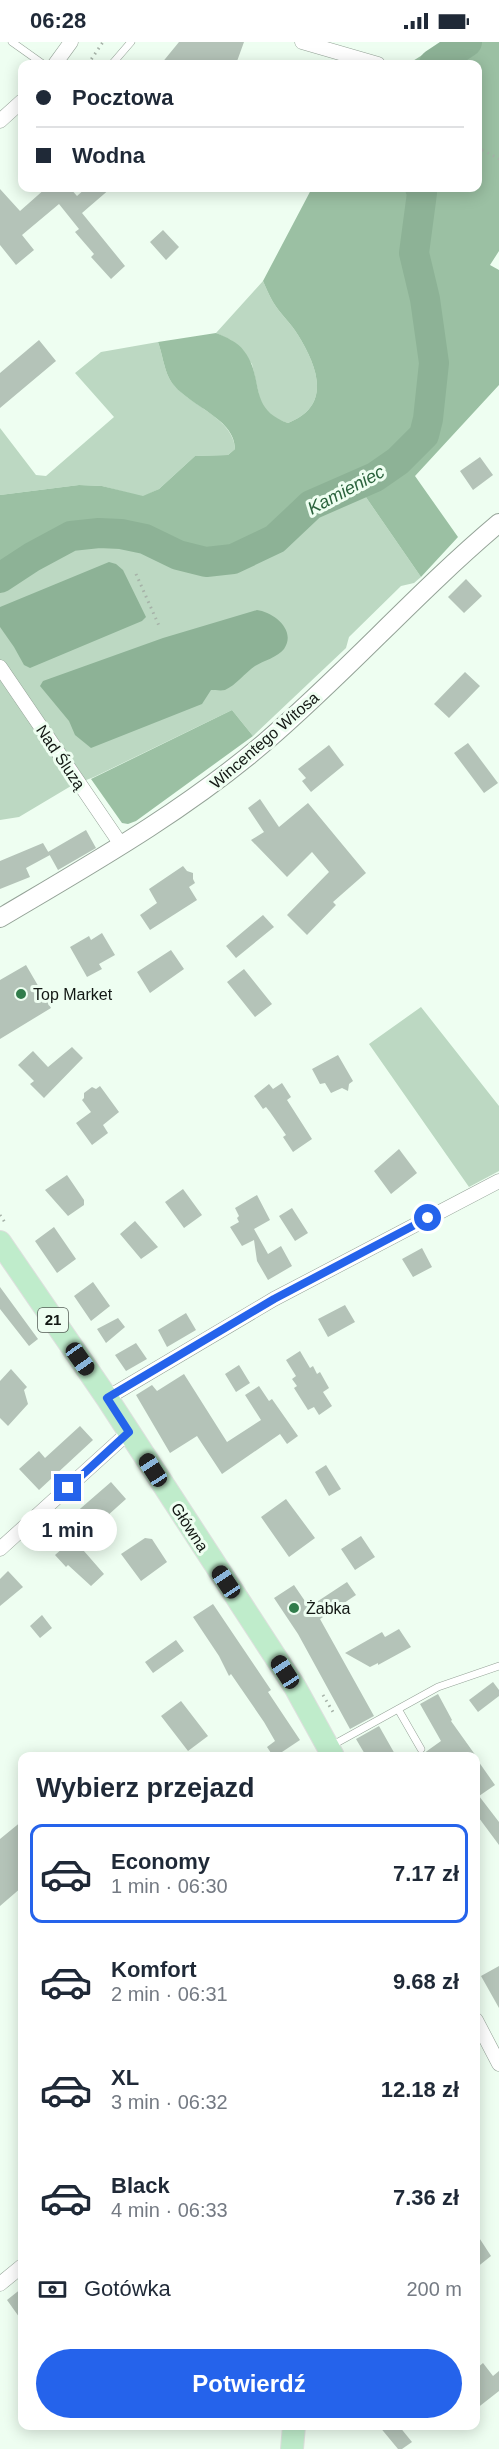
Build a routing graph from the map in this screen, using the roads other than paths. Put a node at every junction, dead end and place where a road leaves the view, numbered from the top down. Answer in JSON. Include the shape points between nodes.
{"nodes":[{"id":1,"x":12,"y":42,"type":"edge"},
{"id":2,"x":71,"y":42,"type":"edge"},
{"id":3,"x":131,"y":42,"type":"edge"},
{"id":4,"x":302,"y":42,"type":"edge"},
{"id":5,"x":37,"y":60,"type":"edge"},
{"id":6,"x":58,"y":60,"type":"edge"},
{"id":7,"x":115,"y":60,"type":"edge"},
{"id":8,"x":364,"y":60,"type":"edge"},
{"id":9,"x":18,"y":105,"type":"edge"},
{"id":10,"x":0,"y":121,"type":"edge"},
{"id":11,"x":499,"y":523,"type":"edge"},
{"id":12,"x":0,"y":667,"type":"edge"},
{"id":13,"x":122,"y":846,"type":"junction"},
{"id":14,"x":0,"y":918,"type":"edge"},
{"id":15,"x":499,"y":1181,"type":"edge"},
{"id":16,"x":0,"y":1242,"type":"edge"},
{"id":17,"x":107,"y":1398,"type":"junction"},
{"id":18,"x":129,"y":1432,"type":"junction"},
{"id":19,"x":0,"y":1549,"type":"edge"},
{"id":20,"x":499,"y":1666,"type":"edge"},
{"id":21,"x":398,"y":1709,"type":"junction"},
{"id":22,"x":421,"y":1749,"type":"dead end"},
{"id":23,"x":331,"y":1752,"type":"edge"},
{"id":24,"x":480,"y":2028,"type":"edge"},
{"id":25,"x":499,"y":2064,"type":"edge"},
{"id":26,"x":18,"y":2269,"type":"edge"},
{"id":27,"x":0,"y":2284,"type":"edge"},
{"id":28,"x":294,"y":2430,"type":"edge"},
{"id":29,"x":292,"y":2449,"type":"edge"}],
"edges":[{"from":1,"to":5,"type":"lane"},
{"from":2,"to":6,"type":"street"},
{"from":3,"to":7,"type":"lane"},
{"from":4,"to":8,"type":"street"},
{"from":9,"to":10,"type":"street"},
{"from":11,"to":13,"type":"street","name":"Wincentego Witosa","via":[[264,743],[207,789]]},
{"from":12,"to":13,"type":"street","name":"Nad Śluzą"},
{"from":13,"to":14,"type":"street","name":"Wincentego Witosa"},
{"from":15,"to":17,"type":"street","via":[[274,1299]]},
{"from":16,"to":17,"type":"main road","name":"Główna","number":"21"},
{"from":17,"to":18,"type":"main road","name":"Główna","number":"21"},
{"from":18,"to":19,"type":"street"},
{"from":18,"to":23,"type":"main road","name":"Główna","number":"21","via":[[295,1687]]},
{"from":20,"to":21,"type":"lane","via":[[438,1687]]},
{"from":21,"to":22,"type":"lane"},
{"from":21,"to":23,"type":"lane"},
{"from":24,"to":25,"type":"street"},
{"from":26,"to":27,"type":"street"},
{"from":28,"to":29,"type":"main road"}]}
